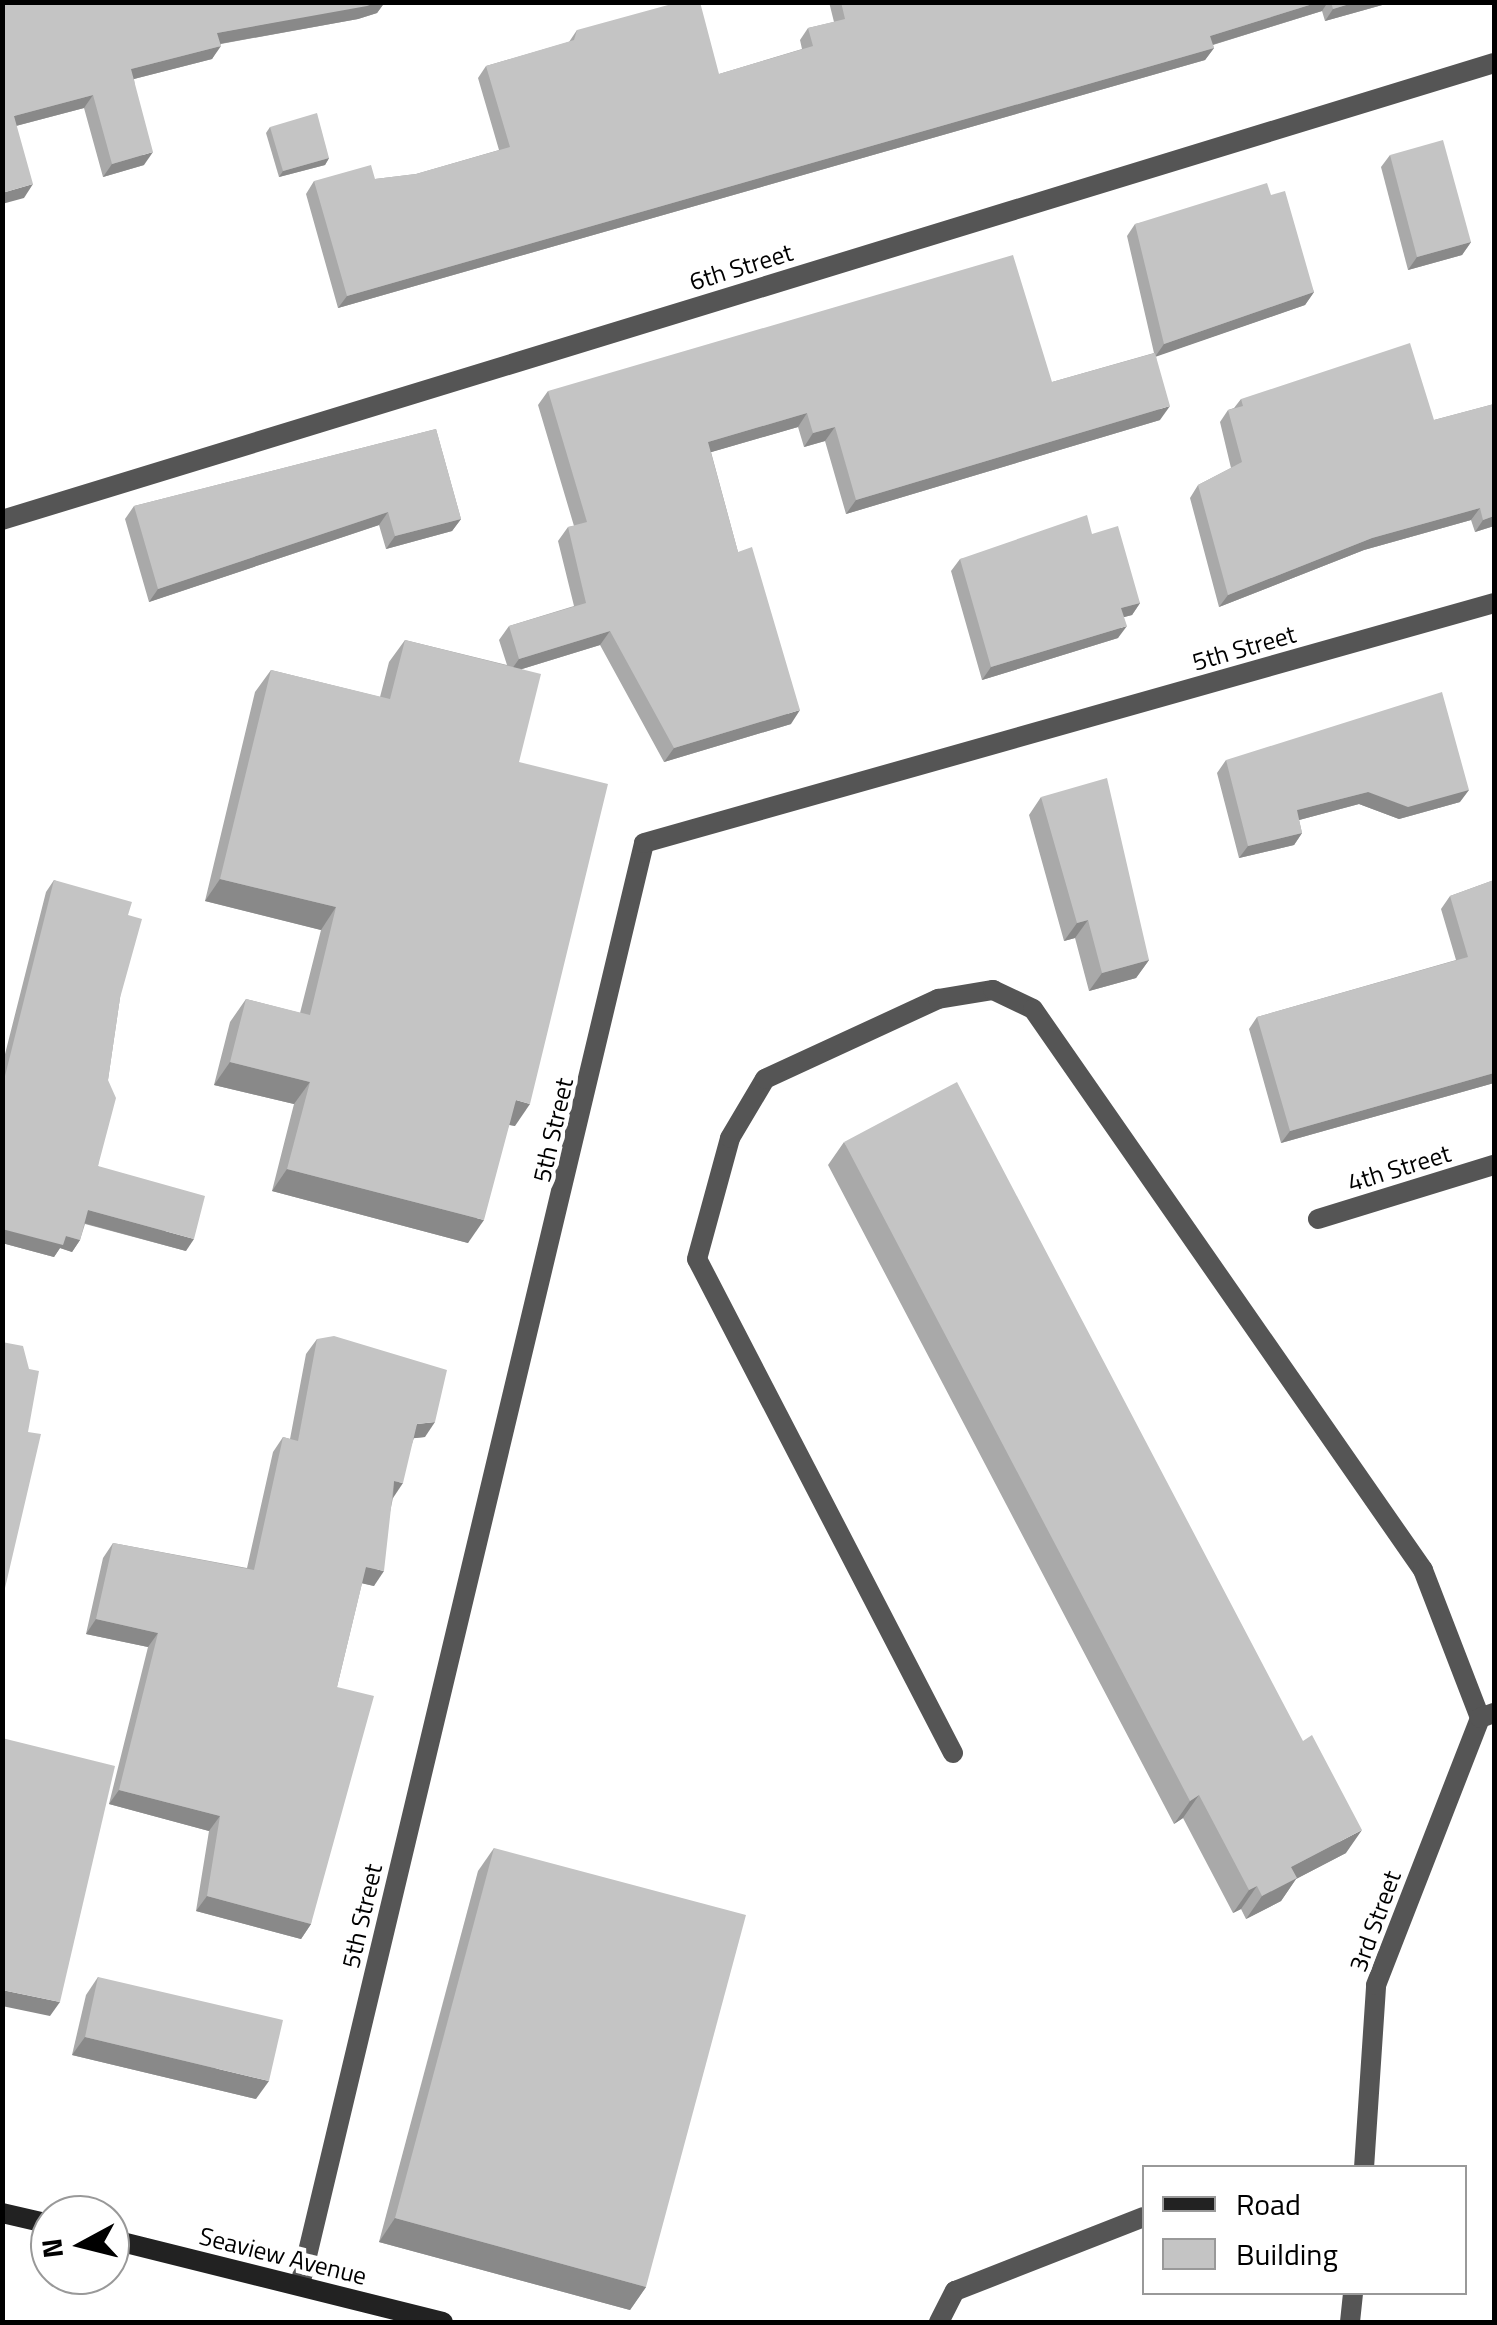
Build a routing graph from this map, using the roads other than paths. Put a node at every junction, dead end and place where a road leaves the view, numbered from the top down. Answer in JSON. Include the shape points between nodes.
{"nodes":[{"id":1,"x":1494,"y":62,"type":"edge"},
{"id":2,"x":2,"y":520,"type":"edge"},
{"id":3,"x":1494,"y":604,"type":"edge"},
{"id":4,"x":1494,"y":1165,"type":"edge"},
{"id":5,"x":1318,"y":1218,"type":"dead end"},
{"id":6,"x":1487,"y":1715,"type":"edge"},
{"id":7,"x":953,"y":1753,"type":"dead end"},
{"id":8,"x":1362,"y":2165,"type":"edge"},
{"id":9,"x":2,"y":2213,"type":"edge"},
{"id":10,"x":1142,"y":2218,"type":"edge"},
{"id":11,"x":30,"y":2219,"type":"edge"},
{"id":12,"x":130,"y":2244,"type":"edge"},
{"id":13,"x":300,"y":2285,"type":"junction"},
{"id":14,"x":1352,"y":2295,"type":"edge"},
{"id":15,"x":443,"y":2322,"type":"edge"},
{"id":16,"x":939,"y":2322,"type":"edge"},
{"id":17,"x":1350,"y":2322,"type":"edge"}],
"edges":[{"from":1,"to":2,"type":"street","name":"6th Street"},
{"from":3,"to":13,"type":"street","name":"5th Street","via":[[644,843]]},
{"from":4,"to":5,"type":"street","name":"4th Street"},
{"from":6,"to":7,"type":"street","via":[[1423,1570],[1033,1009],[993,990],[938,999],[764,1078],[730,1138],[697,1259]]},
{"from":6,"to":8,"type":"street","name":"3rd Street","via":[[1376,1985]]},
{"from":9,"to":11,"type":"main road"},
{"from":10,"to":16,"type":"street","via":[[955,2291]]},
{"from":12,"to":13,"type":"main road","name":"Seaview Avenue"},
{"from":13,"to":15,"type":"main road","name":"Seaview Avenue"},
{"from":14,"to":17,"type":"street"}]}
